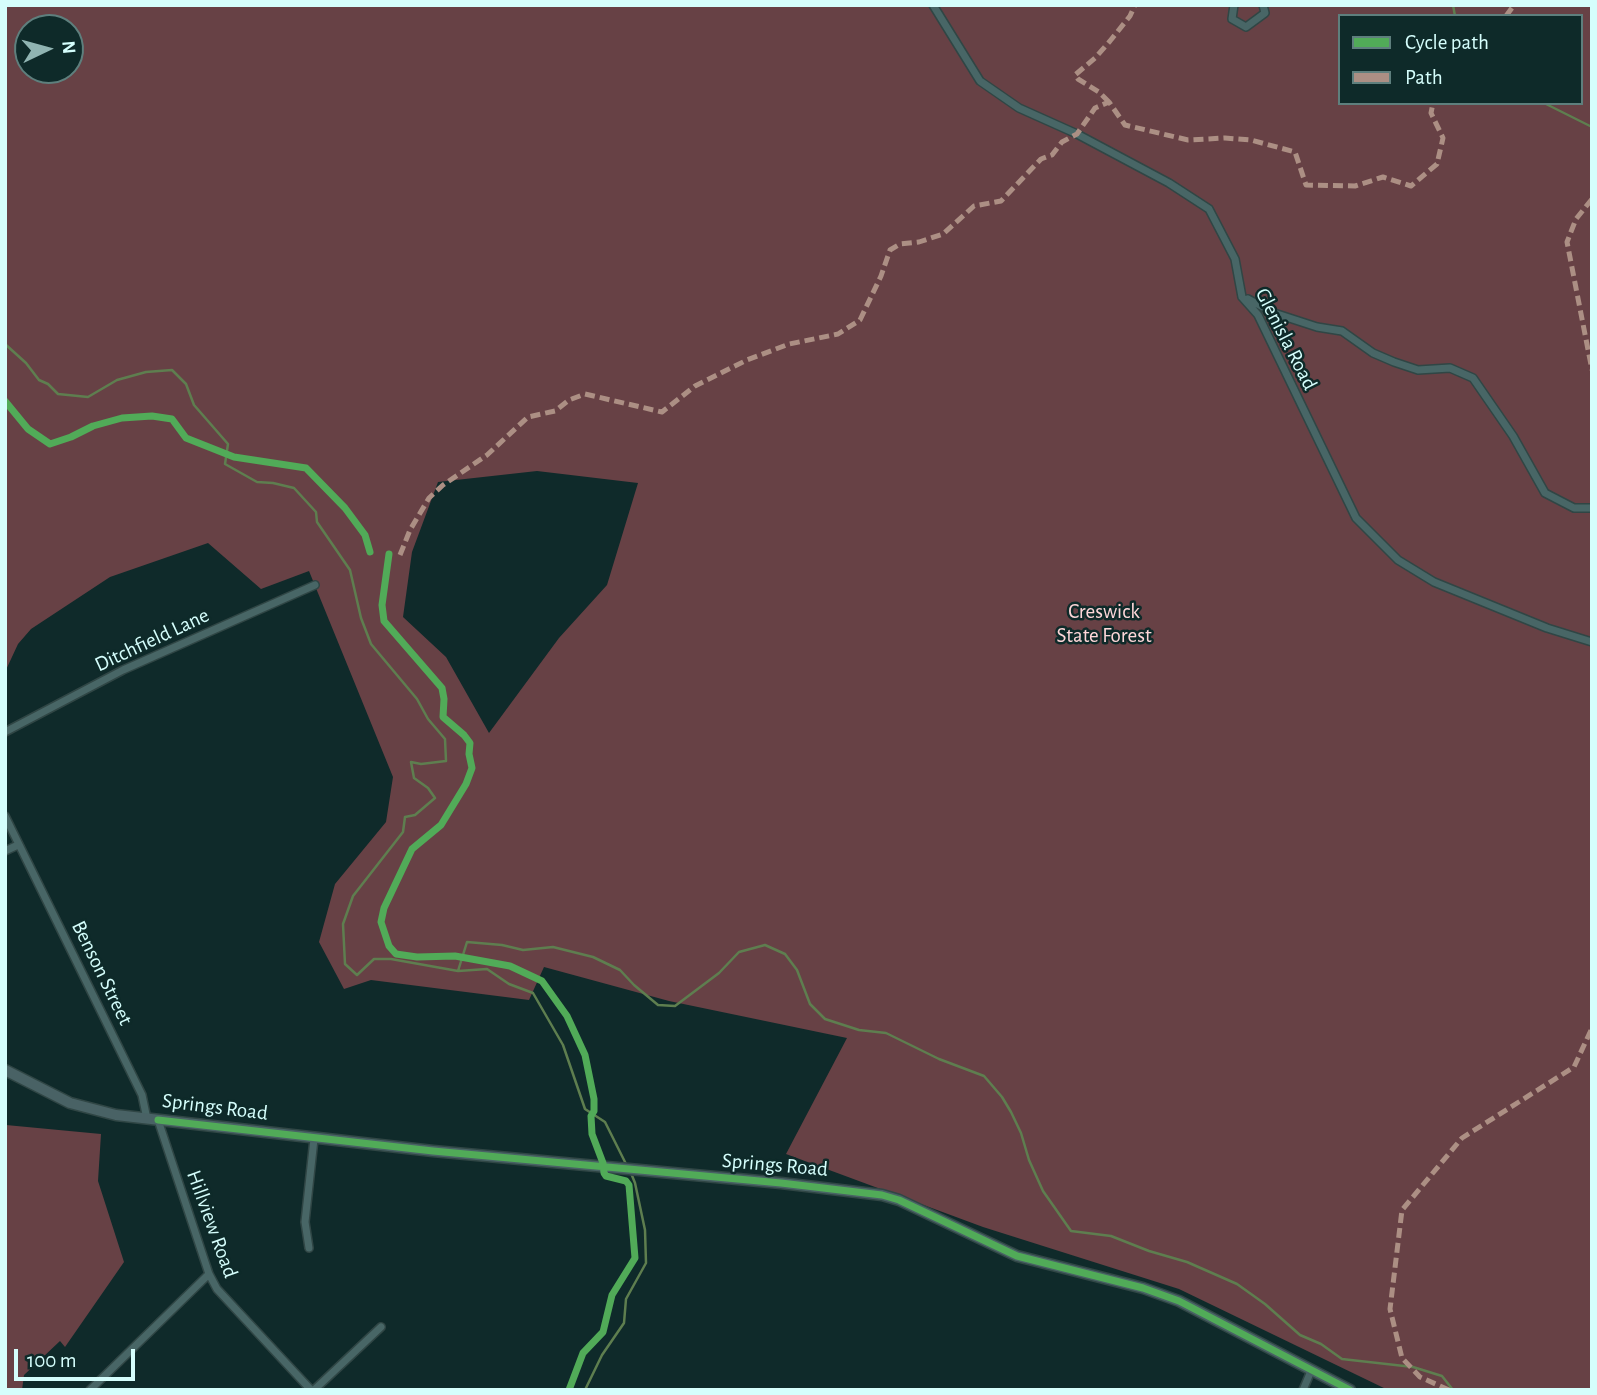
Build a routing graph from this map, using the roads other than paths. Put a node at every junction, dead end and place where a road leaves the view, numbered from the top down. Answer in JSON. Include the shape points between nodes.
{"nodes":[{"id":1,"x":933,"y":5,"type":"edge"},
{"id":2,"x":1234,"y":5,"type":"edge"},
{"id":3,"x":1263,"y":5,"type":"edge"},
{"id":4,"x":1242,"y":296,"type":"junction"},
{"id":5,"x":1592,"y":508,"type":"edge"},
{"id":6,"x":315,"y":585,"type":"dead end"},
{"id":7,"x":1592,"y":642,"type":"edge"},
{"id":8,"x":5,"y":732,"type":"edge"},
{"id":9,"x":5,"y":816,"type":"edge"},
{"id":10,"x":18,"y":845,"type":"junction"},
{"id":11,"x":5,"y":851,"type":"edge"},
{"id":12,"x":5,"y":1070,"type":"edge"},
{"id":13,"x":147,"y":1119,"type":"junction"},
{"id":14,"x":158,"y":1120,"type":"junction"},
{"id":15,"x":314,"y":1139,"type":"junction"},
{"id":16,"x":309,"y":1248,"type":"dead end"},
{"id":17,"x":209,"y":1274,"type":"junction"},
{"id":18,"x":381,"y":1327,"type":"dead end"},
{"id":19,"x":1311,"y":1371,"type":"junction"},
{"id":20,"x":90,"y":1390,"type":"edge"},
{"id":21,"x":313,"y":1390,"type":"edge"},
{"id":22,"x":1303,"y":1390,"type":"edge"},
{"id":23,"x":1350,"y":1390,"type":"edge"}],
"edges":[{"from":1,"to":4,"type":"street","name":"Glenisla Road","via":[[980,81],[1019,108],[1077,134],[1209,209],[1235,259]]},
{"from":2,"to":3,"type":"street","via":[[1232,19],[1247,27],[1265,13]]},
{"from":4,"to":5,"type":"street","via":[[1284,316],[1342,331],[1394,362],[1418,370],[1450,368],[1474,378],[1545,493],[1574,508]]},
{"from":4,"to":7,"type":"street","name":"Glenisla Road","via":[[1258,315],[1356,518],[1398,560],[1434,582]]},
{"from":6,"to":8,"type":"street","name":"Ditchfield Lane","via":[[133,666]]},
{"from":9,"to":10,"type":"street"},
{"from":10,"to":11,"type":"street"},
{"from":10,"to":13,"type":"street","name":"Benson Street","via":[[142,1096]]},
{"from":12,"to":13,"type":"street","name":"Springs Road","via":[[86,1109]]},
{"from":13,"to":14,"type":"street","name":"Springs Road"},
{"from":14,"to":15,"type":"street","name":"Springs Road"},
{"from":14,"to":17,"type":"street","name":"Hillview Road"},
{"from":15,"to":16,"type":"street","via":[[305,1222]]},
{"from":15,"to":19,"type":"street","name":"Springs Road","via":[[861,1191],[899,1200],[1017,1256],[1180,1301]]},
{"from":17,"to":20,"type":"street"},
{"from":17,"to":21,"type":"street","name":"Hillview Road","via":[[223,1298]]},
{"from":18,"to":21,"type":"street"},
{"from":19,"to":22,"type":"street"},
{"from":19,"to":23,"type":"street","name":"Springs Road"}]}
